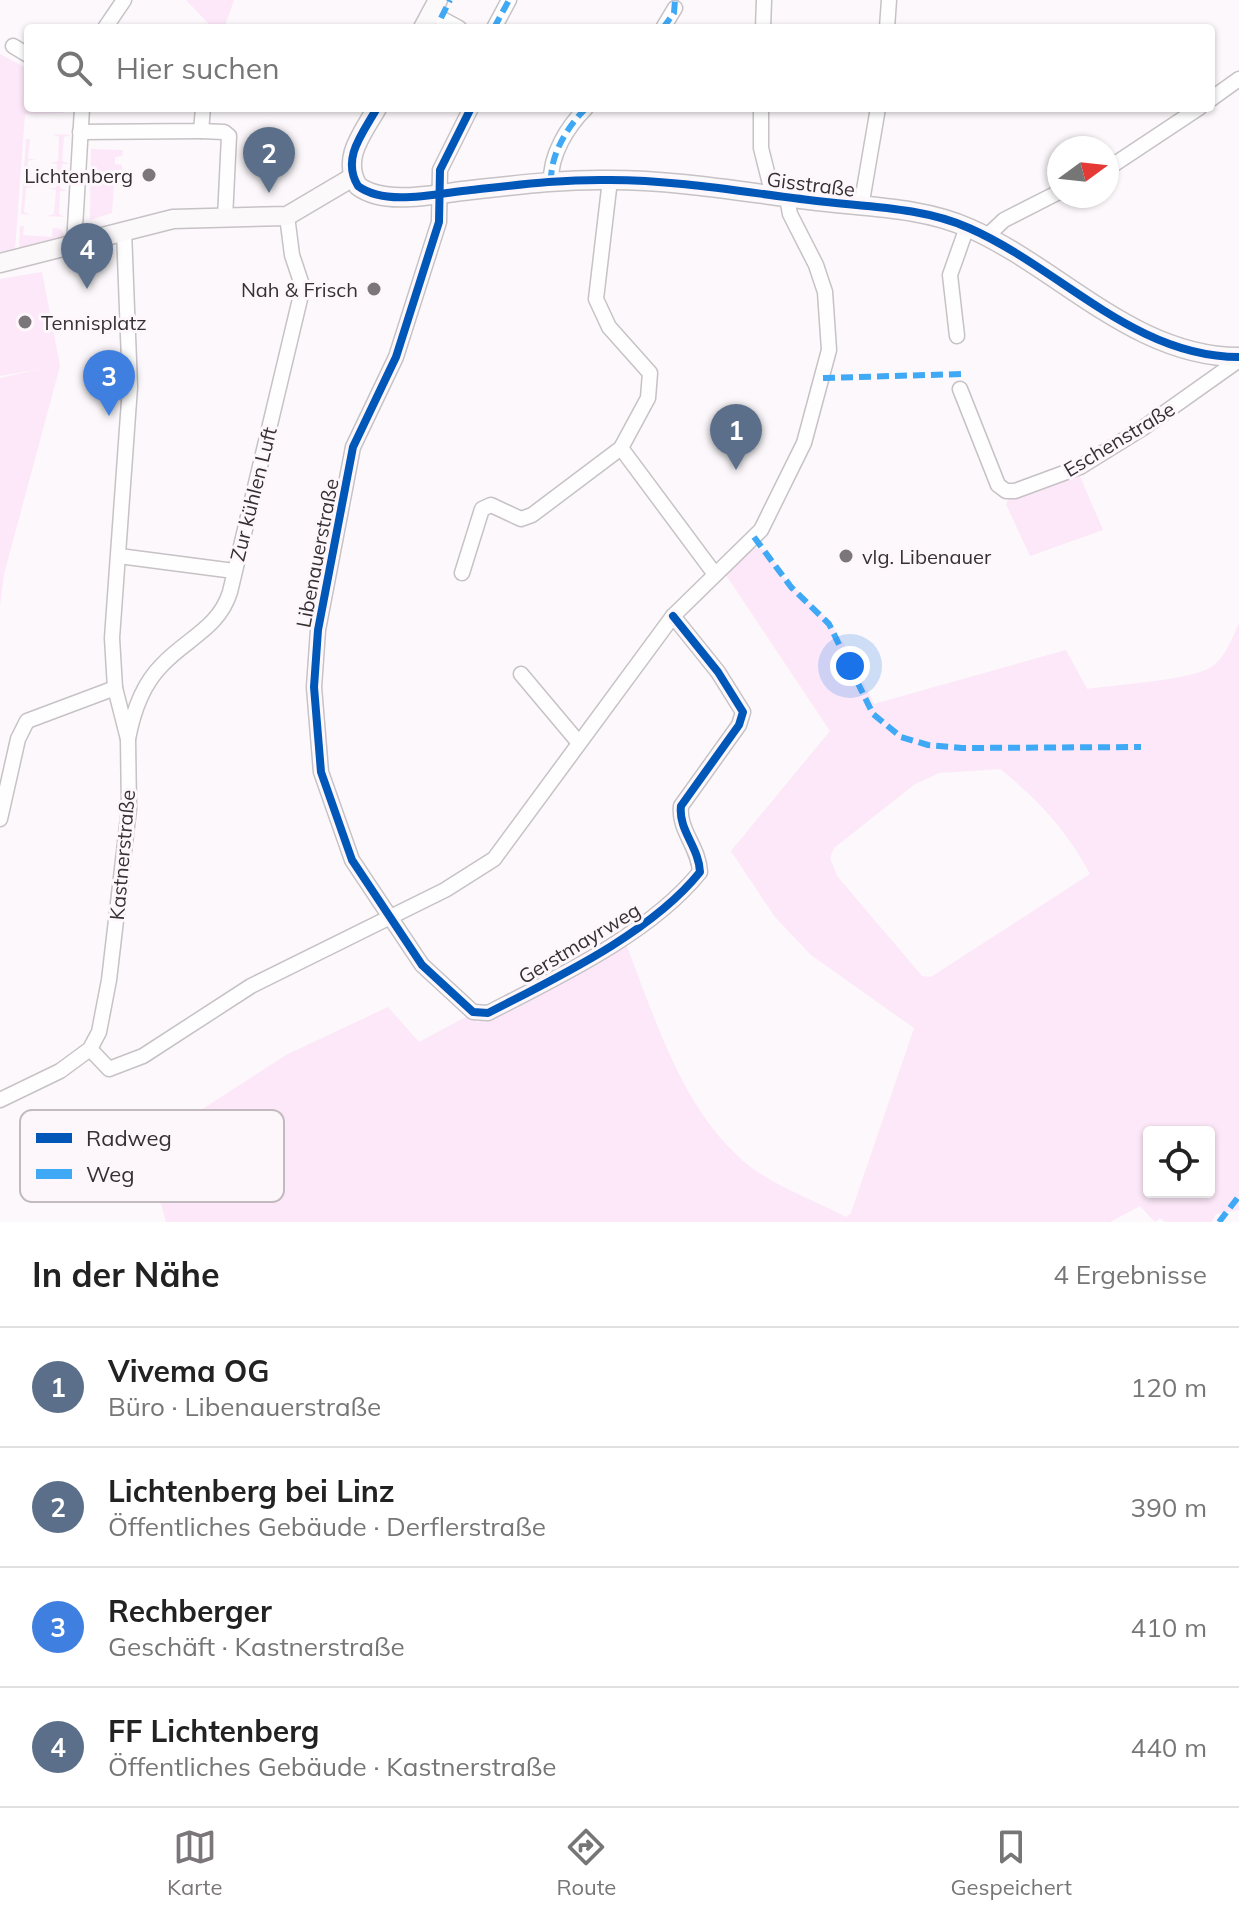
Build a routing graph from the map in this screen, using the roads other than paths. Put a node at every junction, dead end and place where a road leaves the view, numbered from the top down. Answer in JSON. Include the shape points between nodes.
{"nodes":[{"id":1,"x":124,"y":0,"type":"edge"},
{"id":2,"x":509,"y":0,"type":"edge"},
{"id":3,"x":764,"y":0,"type":"edge"},
{"id":4,"x":889,"y":0,"type":"edge"},
{"id":5,"x":675,"y":8,"type":"dead end"},
{"id":6,"x":431,"y":14,"type":"edge"},
{"id":7,"x":108,"y":24,"type":"edge"},
{"id":8,"x":451,"y":24,"type":"edge"},
{"id":9,"x":496,"y":24,"type":"edge"},
{"id":10,"x":665,"y":24,"type":"edge"},
{"id":11,"x":763,"y":24,"type":"edge"},
{"id":12,"x":887,"y":24,"type":"edge"},
{"id":13,"x":13,"y":46,"type":"dead end"},
{"id":14,"x":24,"y":53,"type":"edge"},
{"id":15,"x":1239,"y":79,"type":"edge"},
{"id":16,"x":1215,"y":96,"type":"edge"},
{"id":17,"x":82,"y":112,"type":"edge"},
{"id":18,"x":203,"y":112,"type":"edge"},
{"id":19,"x":375,"y":112,"type":"edge"},
{"id":20,"x":469,"y":112,"type":"edge"},
{"id":21,"x":583,"y":112,"type":"edge"},
{"id":22,"x":761,"y":112,"type":"edge"},
{"id":23,"x":877,"y":112,"type":"edge"},
{"id":24,"x":1193,"y":112,"type":"edge"},
{"id":25,"x":201,"y":131,"type":"junction"},
{"id":26,"x":80,"y":132,"type":"junction"},
{"id":27,"x":1119,"y":161,"type":"edge"},
{"id":28,"x":353,"y":177,"type":"junction"},
{"id":29,"x":610,"y":180,"type":"junction"},
{"id":30,"x":551,"y":182,"type":"junction"},
{"id":31,"x":440,"y":193,"type":"junction"},
{"id":32,"x":780,"y":197,"type":"junction"},
{"id":33,"x":1047,"y":198,"type":"edge"},
{"id":34,"x":861,"y":207,"type":"junction"},
{"id":35,"x":287,"y":216,"type":"junction"},
{"id":36,"x":225,"y":218,"type":"junction"},
{"id":37,"x":967,"y":227,"type":"junction"},
{"id":38,"x":124,"y":231,"type":"junction"},
{"id":39,"x":986,"y":237,"type":"junction"},
{"id":40,"x":74,"y":245,"type":"junction"},
{"id":41,"x":0,"y":263,"type":"edge"},
{"id":42,"x":957,"y":336,"type":"dead end"},
{"id":43,"x":1239,"y":359,"type":"edge"},
{"id":44,"x":960,"y":389,"type":"dead end"},
{"id":45,"x":621,"y":448,"type":"junction"},
{"id":46,"x":119,"y":556,"type":"junction"},
{"id":47,"x":234,"y":571,"type":"junction"},
{"id":48,"x":462,"y":573,"type":"dead end"},
{"id":49,"x":714,"y":573,"type":"junction"},
{"id":50,"x":673,"y":616,"type":"junction"},
{"id":51,"x":521,"y":674,"type":"dead end"},
{"id":52,"x":115,"y":688,"type":"junction"},
{"id":53,"x":128,"y":739,"type":"junction"},
{"id":54,"x":579,"y":743,"type":"junction"},
{"id":55,"x":0,"y":819,"type":"edge"},
{"id":56,"x":389,"y":919,"type":"junction"},
{"id":57,"x":90,"y":1049,"type":"junction"},
{"id":58,"x":0,"y":1100,"type":"edge"}],
"edges":[{"from":1,"to":7,"type":"street"},
{"from":2,"to":9,"type":"street"},
{"from":3,"to":11,"type":"street"},
{"from":4,"to":12,"type":"street"},
{"from":5,"to":10,"type":"street"},
{"from":6,"to":8,"type":"street"},
{"from":13,"to":14,"type":"street"},
{"from":15,"to":16,"type":"street"},
{"from":17,"to":26,"type":"street"},
{"from":18,"to":25,"type":"street"},
{"from":19,"to":28,"type":"street","via":[[354,149]]},
{"from":20,"to":31,"type":"street","name":"Libenauerstraße","via":[[440,170]]},
{"from":21,"to":30,"type":"street","via":[[566,133]]},
{"from":22,"to":32,"type":"street","via":[[761,148]]},
{"from":23,"to":34,"type":"street"},
{"from":24,"to":27,"type":"street"},
{"from":25,"to":26,"type":"street"},
{"from":25,"to":36,"type":"street","via":[[229,136]]},
{"from":26,"to":40,"type":"street"},
{"from":28,"to":31,"type":"street","name":"Gisstraße","via":[[374,194]]},
{"from":28,"to":35,"type":"street"},
{"from":29,"to":30,"type":"street","name":"Gisstraße"},
{"from":29,"to":32,"type":"street","name":"Gisstraße"},
{"from":29,"to":45,"type":"street","via":[[596,299],[603,319],[651,379],[648,398]]},
{"from":30,"to":31,"type":"street","name":"Gisstraße"},
{"from":31,"to":56,"type":"street","name":"Libenauerstraße","via":[[439,222],[396,357],[353,447],[315,657],[321,772],[352,860]]},
{"from":32,"to":34,"type":"street","name":"Gisstraße"},
{"from":32,"to":49,"type":"street","via":[[825,292],[829,350],[810,426],[772,511],[754,537]]},
{"from":33,"to":39,"type":"street","via":[[1004,220]]},
{"from":34,"to":37,"type":"street","name":"Gisstraße","via":[[923,214]]},
{"from":35,"to":36,"type":"street"},
{"from":35,"to":47,"type":"street","name":"Zur kühlen Luft","via":[[300,299]]},
{"from":36,"to":38,"type":"street","via":[[173,219]]},
{"from":37,"to":39,"type":"street","name":"Gisstraße"},
{"from":37,"to":42,"type":"street","via":[[950,275]]},
{"from":38,"to":40,"type":"street"},
{"from":38,"to":46,"type":"street","name":"Kastnerstraße","via":[[130,387]]},
{"from":39,"to":43,"type":"street","name":"Gisstraße","via":[[1166,343]]},
{"from":40,"to":41,"type":"street"},
{"from":43,"to":44,"type":"street","name":"Eschenstraße","via":[[1080,467],[1015,491],[998,485]]},
{"from":45,"to":48,"type":"street","via":[[526,518],[485,506]]},
{"from":45,"to":49,"type":"street"},
{"from":46,"to":47,"type":"street"},
{"from":46,"to":52,"type":"street","name":"Kastnerstraße","via":[[112,638]]},
{"from":47,"to":53,"type":"street","name":"Zur kühlen Luft","via":[[226,603],[215,620],[152,675]]},
{"from":49,"to":50,"type":"street"},
{"from":50,"to":54,"type":"street"},
{"from":50,"to":56,"type":"street","name":"Gerstmayrweg","via":[[743,712],[681,806],[679,820],[700,859],[700,872],[689,886],[624,938],[488,1013],[473,1012],[455,998],[422,965]]},
{"from":51,"to":54,"type":"street"},
{"from":52,"to":53,"type":"street","name":"Kastnerstraße"},
{"from":52,"to":55,"type":"street","via":[[27,721]]},
{"from":53,"to":57,"type":"street","name":"Kastnerstraße","via":[[125,863],[103,1012]]},
{"from":54,"to":56,"type":"street","via":[[494,859]]},
{"from":56,"to":57,"type":"street","via":[[251,986],[133,1061],[109,1069]]},
{"from":57,"to":58,"type":"street","via":[[60,1071]]}]}
